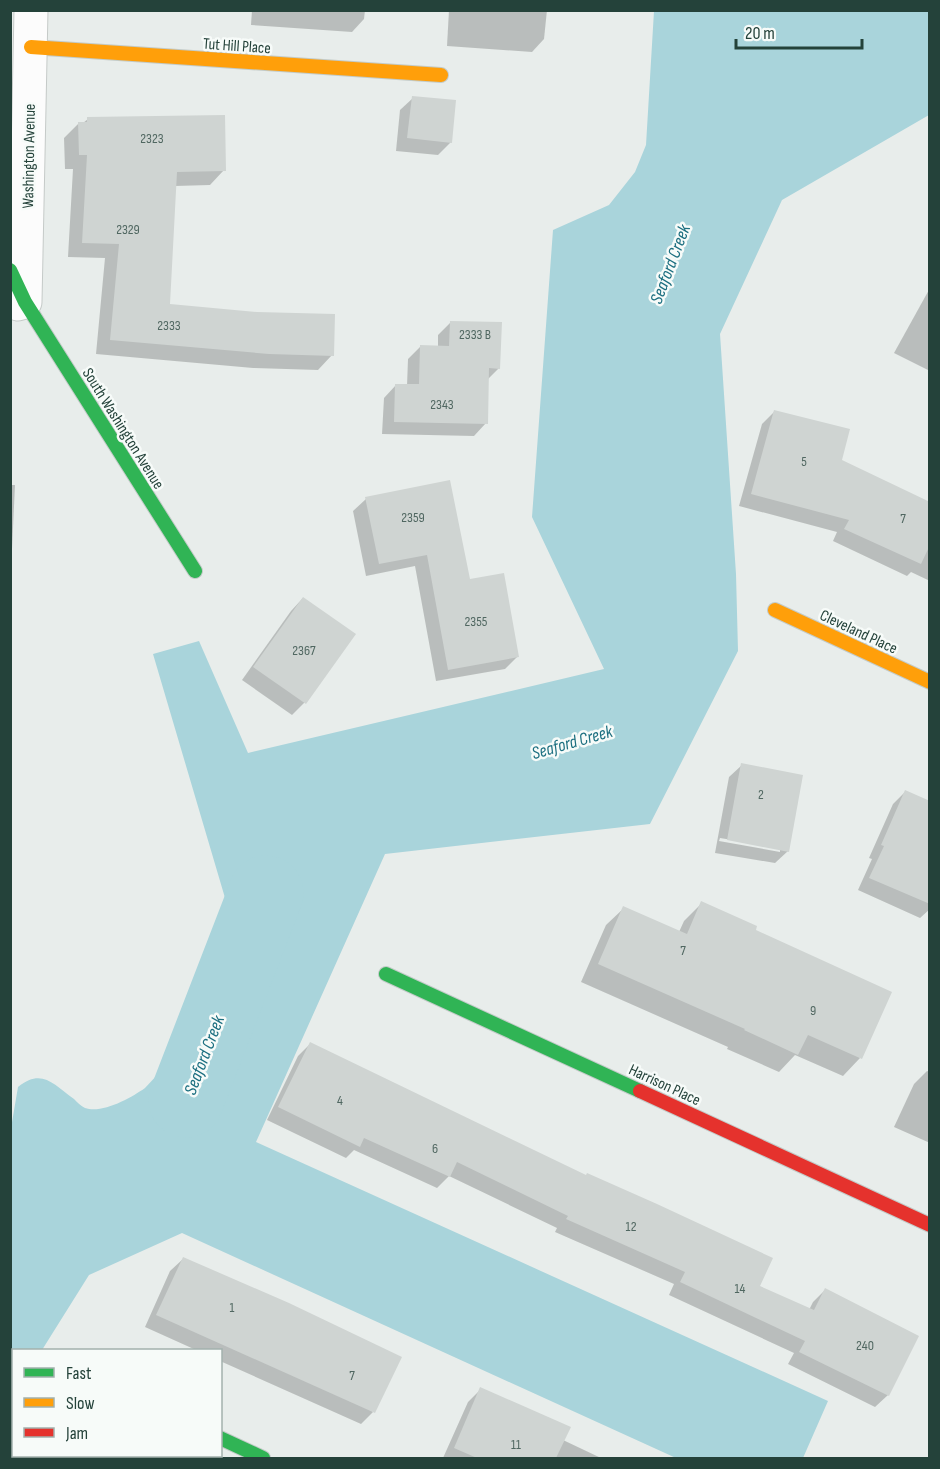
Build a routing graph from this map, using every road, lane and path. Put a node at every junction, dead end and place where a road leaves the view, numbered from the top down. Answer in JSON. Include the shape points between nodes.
{"nodes":[{"id":1,"x":31,"y":10,"type":"edge"},
{"id":2,"x":31,"y":47,"type":"junction"},
{"id":3,"x":441,"y":75,"type":"dead end"},
{"id":4,"x":10,"y":270,"type":"edge"},
{"id":5,"x":18,"y":304,"type":"edge"},
{"id":6,"x":195,"y":571,"type":"dead end"},
{"id":7,"x":775,"y":610,"type":"dead end"},
{"id":8,"x":930,"y":682,"type":"edge"},
{"id":9,"x":386,"y":974,"type":"dead end"},
{"id":10,"x":930,"y":1225,"type":"edge"},
{"id":11,"x":222,"y":1439,"type":"edge"},
{"id":12,"x":263,"y":1458,"type":"edge"}],
"edges":[{"from":1,"to":2,"type":"street","name":"Washington Avenue"},
{"from":2,"to":3,"type":"street","name":"Tut Hill Place"},
{"from":2,"to":5,"type":"street","name":"Washington Avenue"},
{"from":4,"to":5,"type":"street","name":"South Washington Avenue"},
{"from":5,"to":6,"type":"street","name":"South Washington Avenue"},
{"from":7,"to":8,"type":"street","name":"Cleveland Place"},
{"from":9,"to":10,"type":"street","name":"Harrison Place"},
{"from":11,"to":12,"type":"street"}]}
